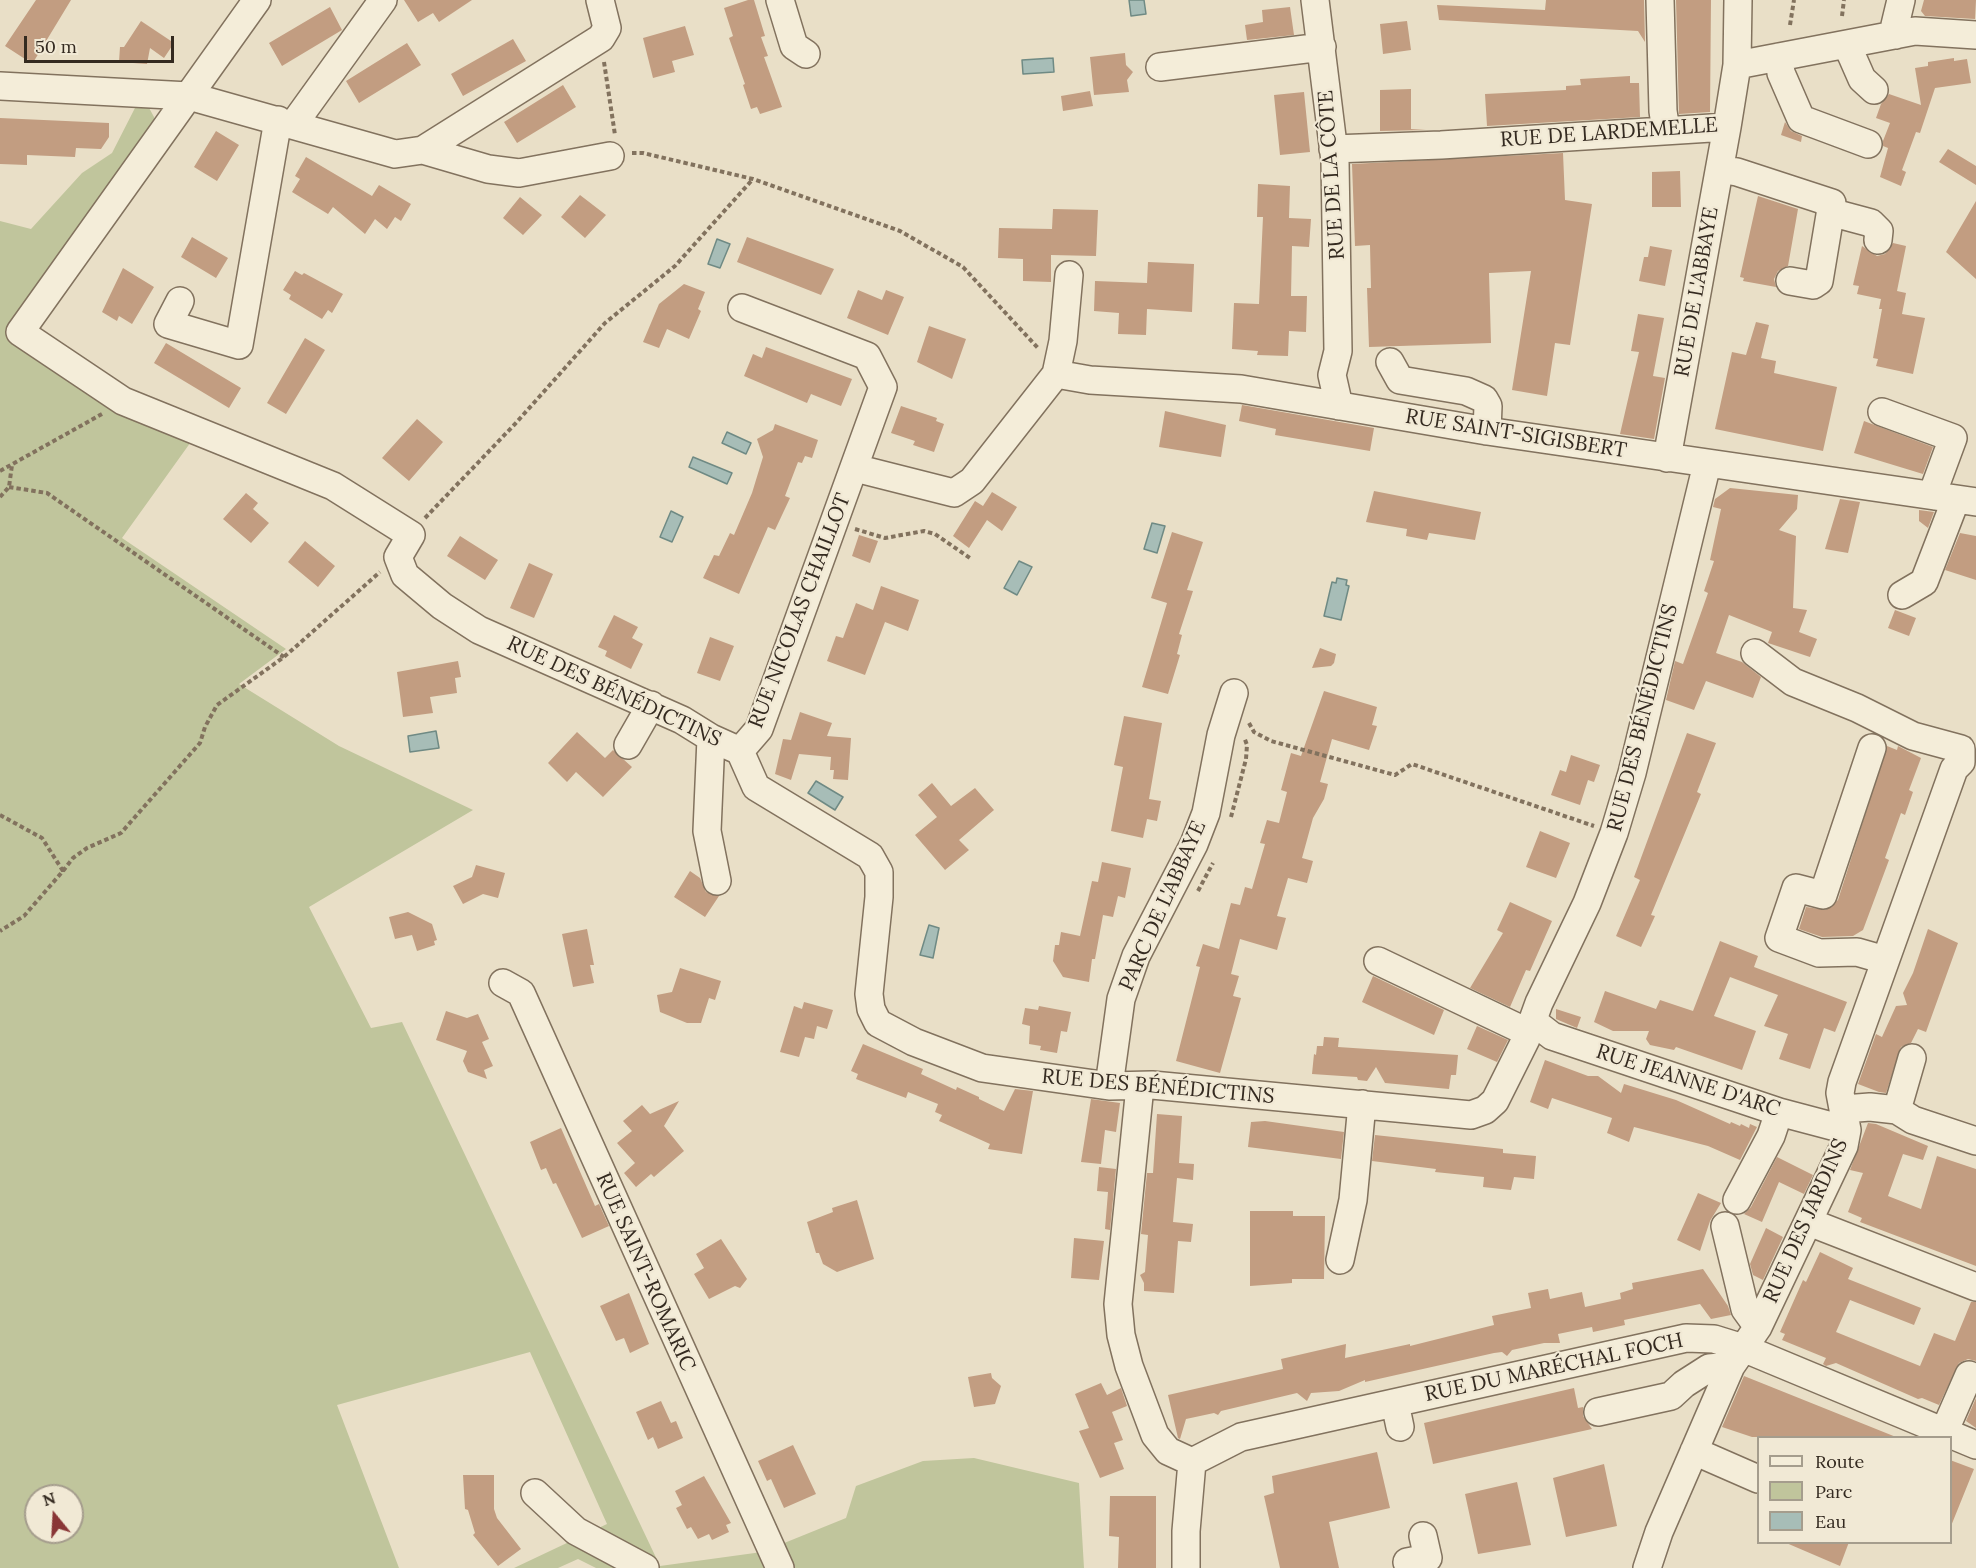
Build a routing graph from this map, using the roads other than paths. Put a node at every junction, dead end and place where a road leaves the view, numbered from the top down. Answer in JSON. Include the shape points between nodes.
{"nodes":[{"id":1,"x":257,"y":0,"type":"edge"},
{"id":2,"x":383,"y":0,"type":"edge"},
{"id":3,"x":600,"y":0,"type":"edge"},
{"id":4,"x":780,"y":0,"type":"edge"},
{"id":5,"x":1315,"y":0,"type":"edge"},
{"id":6,"x":1660,"y":0,"type":"edge"},
{"id":7,"x":1738,"y":0,"type":"edge"},
{"id":8,"x":1901,"y":0,"type":"edge"},
{"id":9,"x":1896,"y":35,"type":"junction"},
{"id":10,"x":1976,"y":35,"type":"edge"},
{"id":11,"x":1850,"y":44,"type":"junction"},
{"id":12,"x":1322,"y":47,"type":"junction"},
{"id":13,"x":806,"y":54,"type":"dead end"},
{"id":14,"x":1779,"y":57,"type":"junction"},
{"id":15,"x":1737,"y":66,"type":"junction"},
{"id":16,"x":1160,"y":67,"type":"dead end"},
{"id":17,"x":0,"y":86,"type":"edge"},
{"id":18,"x":1874,"y":90,"type":"dead end"},
{"id":19,"x":189,"y":96,"type":"junction"},
{"id":20,"x":286,"y":123,"type":"junction"},
{"id":21,"x":1727,"y":127,"type":"junction"},
{"id":22,"x":1666,"y":131,"type":"junction"},
{"id":23,"x":1868,"y":144,"type":"dead end"},
{"id":24,"x":1333,"y":149,"type":"junction"},
{"id":25,"x":423,"y":150,"type":"junction"},
{"id":26,"x":614,"y":154,"type":"road end"},
{"id":27,"x":1720,"y":169,"type":"junction"},
{"id":28,"x":1830,"y":212,"type":"junction"},
{"id":29,"x":1878,"y":240,"type":"dead end"},
{"id":30,"x":1069,"y":275,"type":"dead end"},
{"id":31,"x":1790,"y":281,"type":"dead end"},
{"id":32,"x":180,"y":301,"type":"dead end"},
{"id":33,"x":742,"y":308,"type":"dead end"},
{"id":34,"x":1338,"y":351,"type":"junction"},
{"id":35,"x":1390,"y":362,"type":"dead end"},
{"id":36,"x":1056,"y":374,"type":"junction"},
{"id":37,"x":1340,"y":406,"type":"junction"},
{"id":38,"x":1375,"y":412,"type":"junction"},
{"id":39,"x":1882,"y":412,"type":"dead end"},
{"id":40,"x":1487,"y":431,"type":"junction"},
{"id":41,"x":1667,"y":458,"type":"junction"},
{"id":42,"x":1707,"y":464,"type":"junction"},
{"id":43,"x":855,"y":468,"type":"junction"},
{"id":44,"x":1956,"y":499,"type":"edge"},
{"id":45,"x":1902,"y":596,"type":"dead end"},
{"id":46,"x":1755,"y":653,"type":"dead end"},
{"id":47,"x":1234,"y":693,"type":"road end"},
{"id":48,"x":651,"y":705,"type":"junction"},
{"id":49,"x":711,"y":738,"type":"junction"},
{"id":50,"x":628,"y":745,"type":"dead end"},
{"id":51,"x":1872,"y":748,"type":"dead end"},
{"id":52,"x":740,"y":751,"type":"junction"},
{"id":53,"x":708,"y":875,"type":"dead end"},
{"id":54,"x":1885,"y":960,"type":"junction"},
{"id":55,"x":1378,"y":961,"type":"dead end"},
{"id":56,"x":503,"y":983,"type":"dead end"},
{"id":57,"x":1531,"y":1027,"type":"junction"},
{"id":58,"x":1912,"y":1058,"type":"dead end"},
{"id":59,"x":1109,"y":1086,"type":"junction"},
{"id":60,"x":1140,"y":1086,"type":"junction"},
{"id":61,"x":1362,"y":1104,"type":"junction"},
{"id":62,"x":1897,"y":1110,"type":"junction"},
{"id":63,"x":1779,"y":1112,"type":"junction"},
{"id":64,"x":1845,"y":1120,"type":"junction"},
{"id":65,"x":1976,"y":1141,"type":"edge"},
{"id":66,"x":1737,"y":1200,"type":"dead end"},
{"id":67,"x":1809,"y":1222,"type":"junction"},
{"id":68,"x":1725,"y":1226,"type":"dead end"},
{"id":69,"x":1340,"y":1260,"type":"dead end"},
{"id":70,"x":1976,"y":1287,"type":"edge"},
{"id":71,"x":1744,"y":1347,"type":"junction"},
{"id":72,"x":1976,"y":1378,"type":"edge"},
{"id":73,"x":1598,"y":1412,"type":"dead end"},
{"id":74,"x":1944,"y":1432,"type":"junction"},
{"id":75,"x":1976,"y":1445,"type":"edge"},
{"id":76,"x":1694,"y":1451,"type":"junction"},
{"id":77,"x":1192,"y":1462,"type":"junction"},
{"id":78,"x":1757,"y":1479,"type":"edge"},
{"id":79,"x":535,"y":1493,"type":"dead end"},
{"id":80,"x":1423,"y":1536,"type":"dead end"},
{"id":81,"x":1407,"y":1562,"type":"dead end"},
{"id":82,"x":770,"y":1564,"type":"edge"},
{"id":83,"x":645,"y":1568,"type":"edge"},
{"id":84,"x":1186,"y":1568,"type":"edge"},
{"id":85,"x":1647,"y":1568,"type":"edge"}],
"edges":[{"from":1,"to":19,"type":"street"},
{"from":2,"to":20,"type":"street"},
{"from":3,"to":25,"type":"street","via":[[607,28],[601,38]]},
{"from":4,"to":13,"type":"street","via":[[794,46]]},
{"from":5,"to":12,"type":"street","name":"RUE DE LA CÔTE"},
{"from":6,"to":22,"type":"street"},
{"from":7,"to":15,"type":"street"},
{"from":8,"to":9,"type":"street"},
{"from":9,"to":10,"type":"street","via":[[1915,31]]},
{"from":9,"to":11,"type":"street"},
{"from":11,"to":14,"type":"street"},
{"from":11,"to":18,"type":"street","via":[[1862,79]]},
{"from":12,"to":16,"type":"street"},
{"from":12,"to":24,"type":"street","name":"RUE DE LA CÔTE"},
{"from":14,"to":15,"type":"street"},
{"from":14,"to":23,"type":"street","via":[[1781,73],[1801,118]]},
{"from":15,"to":21,"type":"street","name":"RUE DE LARDEMELLE"},
{"from":17,"to":19,"type":"street"},
{"from":19,"to":20,"type":"street"},
{"from":19,"to":48,"type":"street","name":"RUE DES BÉNÉDICTINS","via":[[20,332],[123,401],[333,486],[404,545],[405,575],[442,606],[479,630]]},
{"from":20,"to":25,"type":"street","via":[[395,154]]},
{"from":20,"to":32,"type":"street","via":[[239,345],[168,324]]},
{"from":21,"to":22,"type":"street","name":"RUE DE LARDEMELLE"},
{"from":21,"to":27,"type":"street","name":"RUE DE L'ABBAYE"},
{"from":22,"to":24,"type":"street","name":"RUE DE LARDEMELLE"},
{"from":24,"to":34,"type":"street","name":"RUE DE LA CÔTE"},
{"from":25,"to":26,"type":"street","via":[[488,169],[519,173]]},
{"from":27,"to":28,"type":"street","via":[[1832,203]]},
{"from":27,"to":41,"type":"street","name":"RUE DE L'ABBAYE"},
{"from":28,"to":29,"type":"street","via":[[1871,223],[1879,231]]},
{"from":28,"to":31,"type":"street","via":[[1819,281],[1813,285]]},
{"from":30,"to":36,"type":"street"},
{"from":33,"to":43,"type":"street","name":"RUE NICOLAS CHAILLOT","via":[[867,356],[883,387]]},
{"from":34,"to":37,"type":"street","name":"RUE DE LA CÔTE","via":[[1332,375]]},
{"from":34,"to":38,"type":"street","name":"RUE DE LA CÔTE","via":[[1354,388]]},
{"from":35,"to":40,"type":"street","via":[[1400,380],[1466,391],[1484,399],[1488,406]]},
{"from":36,"to":37,"type":"street","name":"RUE SAINT-SIGISBERT","via":[[1090,380],[1241,389]]},
{"from":36,"to":43,"type":"street","name":"RUE NICOLAS CHAILLOT","via":[[972,481],[954,493]]},
{"from":37,"to":38,"type":"street","name":"RUE SAINT-SIGISBERT"},
{"from":38,"to":40,"type":"street","name":"RUE SAINT-SIGISBERT"},
{"from":39,"to":44,"type":"street","via":[[1953,438],[1936,484]]},
{"from":40,"to":41,"type":"street","name":"RUE SAINT-SIGISBERT"},
{"from":41,"to":42,"type":"street","name":"RUE SAINT-SIGISBERT"},
{"from":42,"to":44,"type":"street","name":"RUE SAINT-SIGISBERT"},
{"from":42,"to":57,"type":"street","name":"RUE DES BÉNÉDICTINS","via":[[1632,774],[1614,833]]},
{"from":43,"to":52,"type":"street","name":"RUE NICOLAS CHAILLOT","via":[[759,729]]},
{"from":44,"to":45,"type":"street","via":[[1924,582]]},
{"from":46,"to":54,"type":"street","name":"RUE DES JARDINS","via":[[1793,682],[1913,736],[1961,749],[1961,762],[1954,769]]},
{"from":47,"to":59,"type":"street","name":"PARC DE L'ABBAYE","via":[[1221,735],[1206,813],[1136,956],[1121,999]]},
{"from":48,"to":49,"type":"street","name":"RUE DES BÉNÉDICTINS"},
{"from":48,"to":50,"type":"street"},
{"from":49,"to":52,"type":"street","name":"RUE DES BÉNÉDICTINS"},
{"from":49,"to":53,"type":"street"},
{"from":51,"to":54,"type":"street","via":[[1823,895],[1796,888],[1779,938],[1819,953],[1857,952]]},
{"from":52,"to":59,"type":"street","name":"RUE DES BÉNÉDICTINS","via":[[756,787],[870,856],[879,873],[869,994],[878,1023],[914,1042],[982,1068]]},
{"from":54,"to":64,"type":"street","name":"RUE DES JARDINS","via":[[1842,1082]]},
{"from":55,"to":57,"type":"street","name":"RUE JEANNE D'ARC"},
{"from":56,"to":82,"type":"street","name":"RUE SAINT-ROMARIC","via":[[520,993]]},
{"from":57,"to":61,"type":"street","name":"RUE DES BÉNÉDICTINS","via":[[1496,1101],[1485,1110],[1471,1114]]},
{"from":57,"to":63,"type":"street","name":"RUE JEANNE D'ARC"},
{"from":58,"to":62,"type":"street"},
{"from":59,"to":60,"type":"street","name":"RUE DES BÉNÉDICTINS"},
{"from":60,"to":61,"type":"street","name":"RUE DES BÉNÉDICTINS"},
{"from":60,"to":77,"type":"street","via":[[1118,1304],[1121,1335],[1155,1434],[1168,1451]]},
{"from":61,"to":69,"type":"street","via":[[1353,1200]]},
{"from":62,"to":64,"type":"street","name":"RUE JEANNE D'ARC","via":[[1870,1107]]},
{"from":62,"to":65,"type":"street","via":[[1913,1120]]},
{"from":63,"to":64,"type":"street","name":"RUE JEANNE D'ARC"},
{"from":63,"to":66,"type":"street","via":[[1771,1136]]},
{"from":64,"to":67,"type":"street","name":"RUE DES JARDINS","via":[[1844,1146]]},
{"from":67,"to":70,"type":"street"},
{"from":67,"to":71,"type":"street","name":"RUE DES JARDINS"},
{"from":68,"to":71,"type":"street","via":[[1745,1309]]},
{"from":71,"to":73,"type":"street","via":[[1671,1396]]},
{"from":71,"to":74,"type":"street","name":"RUE DU MARÉCHAL FOCH"},
{"from":71,"to":76,"type":"street","name":"RUE DES JARDINS"},
{"from":71,"to":77,"type":"street","name":"RUE DU MARÉCHAL FOCH","via":[[1714,1339],[1686,1338],[1397,1415],[1241,1437]]},
{"from":72,"to":74,"type":"street","via":[[1969,1375]]},
{"from":74,"to":75,"type":"street","name":"RUE DU MARÉCHAL FOCH"},
{"from":76,"to":78,"type":"street"},
{"from":76,"to":85,"type":"street","name":"RUE DES JARDINS"},
{"from":77,"to":84,"type":"street"},
{"from":79,"to":83,"type":"street","via":[[576,1531]]},
{"from":80,"to":81,"type":"street","via":[[1428,1558]]}]}
